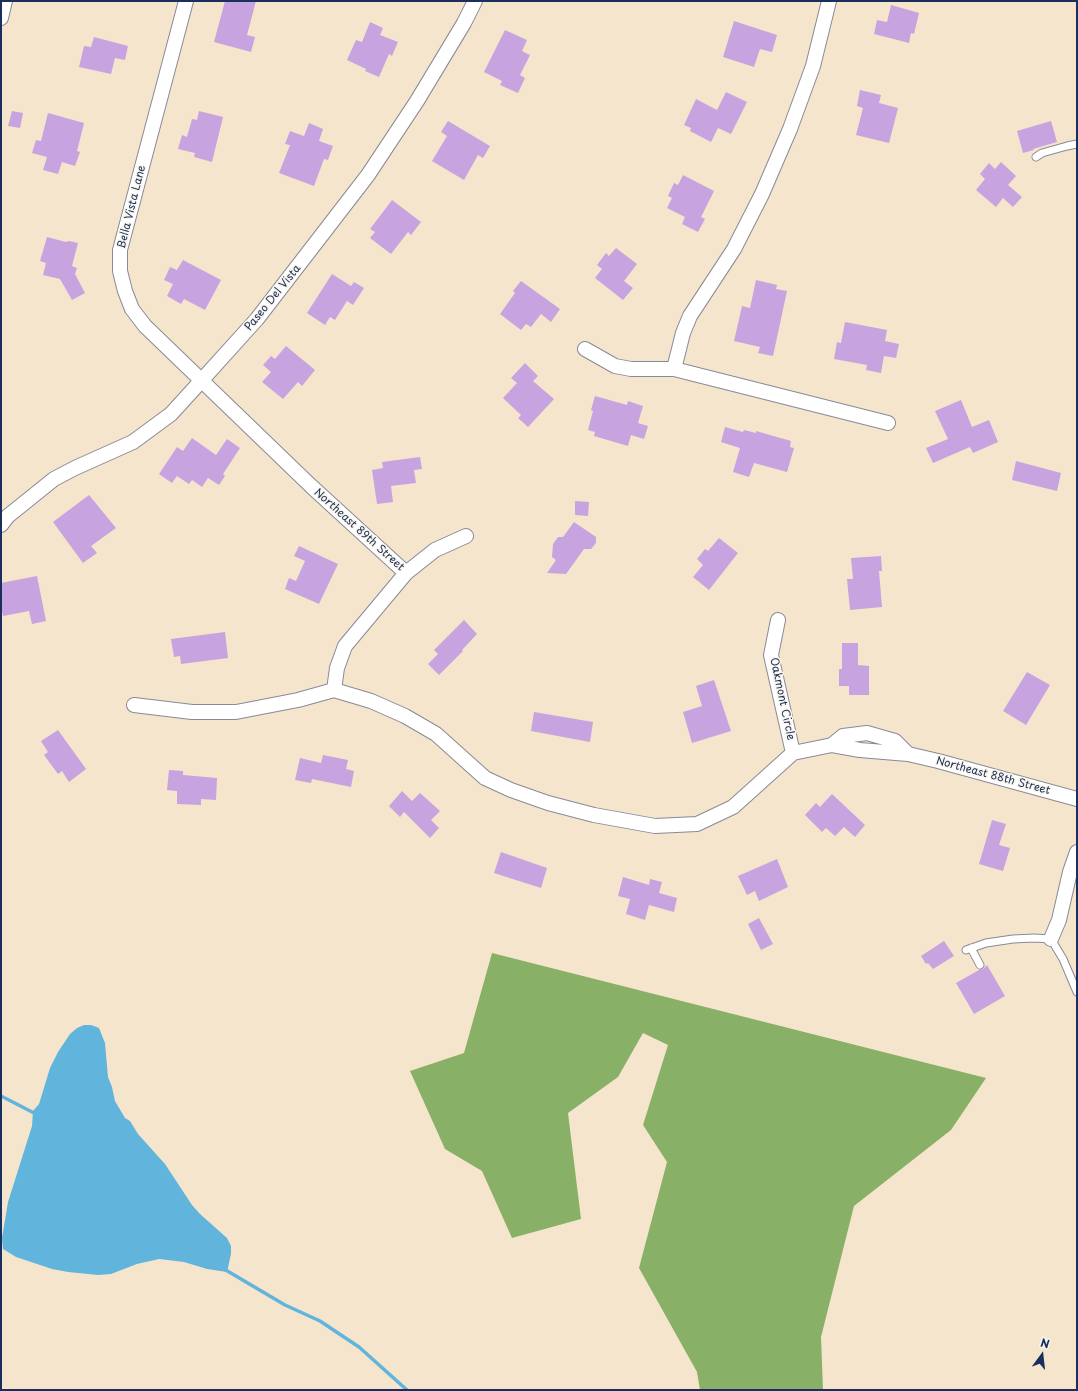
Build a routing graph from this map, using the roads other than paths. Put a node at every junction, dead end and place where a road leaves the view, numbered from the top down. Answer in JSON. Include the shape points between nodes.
{"nodes":[{"id":1,"x":5,"y":1,"type":"edge"},
{"id":2,"x":186,"y":1,"type":"edge"},
{"id":3,"x":475,"y":1,"type":"edge"},
{"id":4,"x":829,"y":1,"type":"edge"},
{"id":5,"x":1,"y":18,"type":"edge"},
{"id":6,"x":1077,"y":144,"type":"edge"},
{"id":7,"x":1036,"y":157,"type":"dead end"},
{"id":8,"x":585,"y":349,"type":"dead end"},
{"id":9,"x":674,"y":369,"type":"junction"},
{"id":10,"x":201,"y":381,"type":"junction"},
{"id":11,"x":888,"y":423,"type":"dead end"},
{"id":12,"x":311,"y":486,"type":"joint"},
{"id":13,"x":1,"y":525,"type":"edge"},
{"id":14,"x":466,"y":536,"type":"dead end"},
{"id":15,"x":406,"y":573,"type":"junction"},
{"id":16,"x":778,"y":620,"type":"dead end"},
{"id":17,"x":334,"y":690,"type":"junction"},
{"id":18,"x":134,"y":705,"type":"dead end"},
{"id":19,"x":793,"y":753,"type":"junction"},
{"id":20,"x":1077,"y":799,"type":"edge"},
{"id":21,"x":1077,"y":852,"type":"edge"},
{"id":22,"x":1051,"y":939,"type":"junction"},
{"id":23,"x":980,"y":965,"type":"dead end"},
{"id":24,"x":1077,"y":992,"type":"edge"}],
"edges":[{"from":1,"to":5,"type":"street"},
{"from":2,"to":10,"type":"street","name":"Bella Vista Lane","via":[[125,228],[120,250],[120,271],[132,309],[145,326]]},
{"from":3,"to":10,"type":"street","name":"Paseo Del Vista","via":[[418,101],[368,175],[257,319]]},
{"from":4,"to":9,"type":"street","via":[[813,66],[790,129],[734,249],[690,316]]},
{"from":6,"to":7,"type":"lane"},
{"from":8,"to":9,"type":"street","via":[[615,366],[631,369]]},
{"from":9,"to":11,"type":"street"},
{"from":10,"to":12,"type":"street","name":"Bella Vista Lane"},
{"from":10,"to":13,"type":"street","name":"Paseo Del Vista","via":[[171,414],[134,442],[54,480],[8,516]]},
{"from":12,"to":15,"type":"street","name":"Northeast 89th Street"},
{"from":14,"to":15,"type":"street","via":[[435,550]]},
{"from":15,"to":17,"type":"street","via":[[345,646]]},
{"from":16,"to":19,"type":"street","name":"Oakmont Circle","via":[[771,655]]},
{"from":17,"to":18,"type":"street","via":[[236,712],[192,712]]},
{"from":17,"to":19,"type":"street","name":"Northeast 88th Street","via":[[371,701],[405,716],[436,734],[485,778],[511,790],[594,815],[654,826],[697,824],[733,806]]},
{"from":19,"to":20,"type":"street","name":"Northeast 88th Street","via":[[832,745],[843,736],[867,733],[895,741],[908,754]]},
{"from":21,"to":22,"type":"street","via":[[1059,920]]},
{"from":22,"to":23,"type":"lane","via":[[986,942],[969,949]]},
{"from":22,"to":24,"type":"lane"}]}
